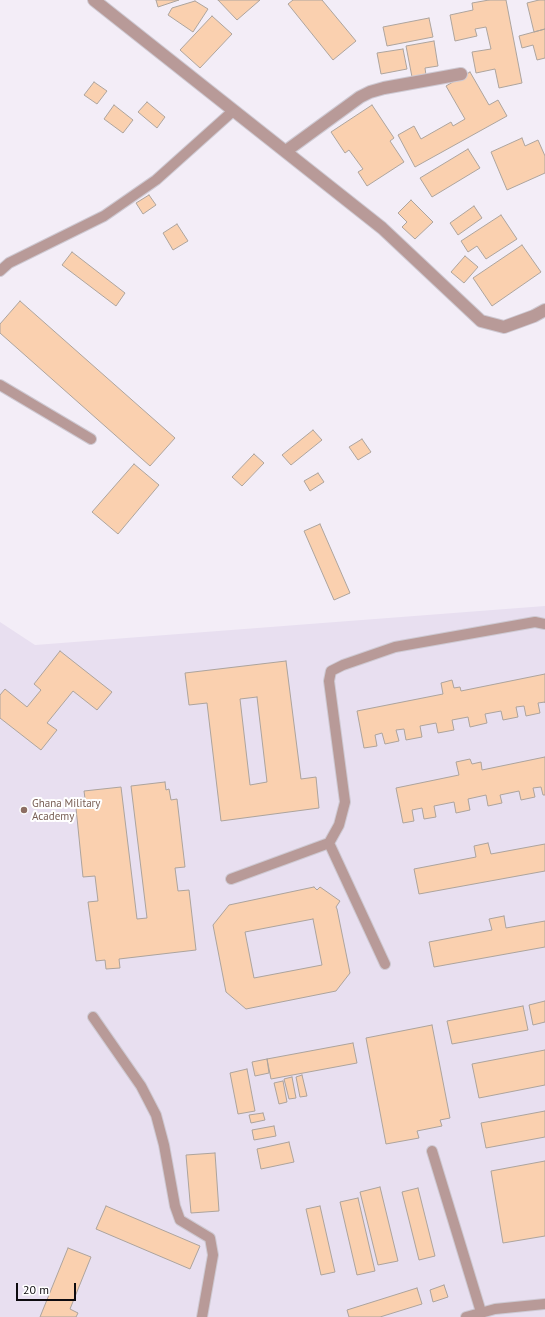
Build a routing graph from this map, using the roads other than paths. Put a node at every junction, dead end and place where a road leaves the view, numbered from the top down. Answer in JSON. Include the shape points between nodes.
{"nodes":[{"id":1,"x":94,"y":0,"type":"edge"},
{"id":2,"x":461,"y":74,"type":"dead end"},
{"id":3,"x":233,"y":111,"type":"junction"},
{"id":4,"x":286,"y":151,"type":"junction"},
{"id":5,"x":0,"y":271,"type":"edge"},
{"id":6,"x":545,"y":310,"type":"edge"},
{"id":7,"x":0,"y":385,"type":"edge"},
{"id":8,"x":91,"y":439,"type":"dead end"},
{"id":9,"x":545,"y":624,"type":"edge"},
{"id":10,"x":329,"y":843,"type":"junction"},
{"id":11,"x":231,"y":879,"type":"dead end"},
{"id":12,"x":385,"y":964,"type":"dead end"},
{"id":13,"x":93,"y":1018,"type":"dead end"},
{"id":14,"x":432,"y":1151,"type":"dead end"},
{"id":15,"x":545,"y":1304,"type":"edge"},
{"id":16,"x":473,"y":1315,"type":"edge"},
{"id":17,"x":202,"y":1317,"type":"edge"}],
"edges":[{"from":1,"to":3,"type":"street"},
{"from":2,"to":4,"type":"street","via":[[370,92]]},
{"from":3,"to":4,"type":"street"},
{"from":3,"to":5,"type":"lane","via":[[156,180],[104,216],[8,263]]},
{"from":4,"to":6,"type":"street","via":[[382,228],[481,321],[504,327]]},
{"from":7,"to":8,"type":"lane"},
{"from":9,"to":10,"type":"lane","via":[[535,622],[395,647],[331,671],[329,681],[345,802],[339,825]]},
{"from":10,"to":11,"type":"lane"},
{"from":10,"to":12,"type":"lane"},
{"from":13,"to":17,"type":"lane","via":[[141,1086],[156,1115],[180,1220],[210,1238],[214,1255]]},
{"from":14,"to":16,"type":"lane"},
{"from":15,"to":16,"type":"lane","via":[[495,1309]]}]}
